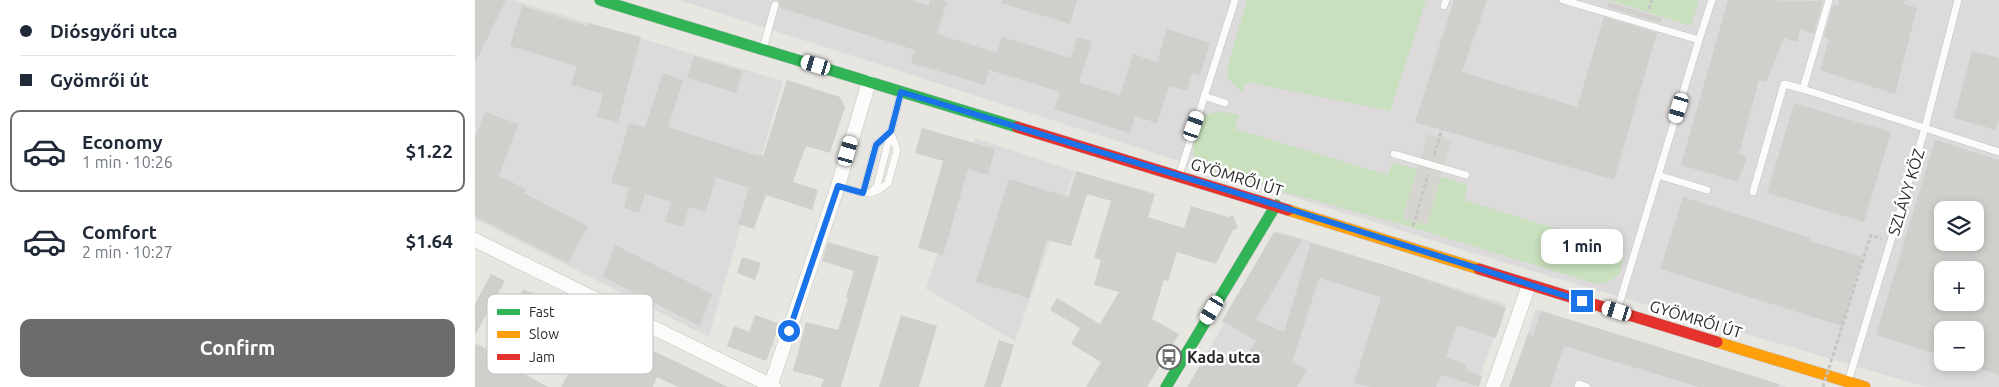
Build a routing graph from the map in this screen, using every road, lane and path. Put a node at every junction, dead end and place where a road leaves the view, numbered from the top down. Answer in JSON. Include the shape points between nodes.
{"nodes":[{"id":1,"x":599,"y":0,"type":"edge"},
{"id":2,"x":1235,"y":0,"type":"edge"},
{"id":3,"x":1563,"y":0,"type":"edge"},
{"id":4,"x":1652,"y":0,"type":"edge"},
{"id":5,"x":1712,"y":0,"type":"edge"},
{"id":6,"x":1829,"y":0,"type":"edge"},
{"id":7,"x":1958,"y":0,"type":"edge"},
{"id":8,"x":775,"y":5,"type":"dead end"},
{"id":9,"x":1649,"y":8,"type":"dead end"},
{"id":10,"x":1699,"y":40,"type":"junction"},
{"id":11,"x":763,"y":49,"type":"junction"},
{"id":12,"x":869,"y":82,"type":"junction"},
{"id":13,"x":1803,"y":90,"type":"junction"},
{"id":14,"x":901,"y":92,"type":"junction"},
{"id":15,"x":1204,"y":96,"type":"junction"},
{"id":16,"x":1225,"y":103,"type":"dead end"},
{"id":17,"x":1925,"y":128,"type":"junction"},
{"id":18,"x":891,"y":131,"type":"junction"},
{"id":19,"x":1999,"y":152,"type":"edge"},
{"id":20,"x":1394,"y":154,"type":"dead end"},
{"id":21,"x":1466,"y":175,"type":"dead end"},
{"id":22,"x":1658,"y":175,"type":"junction"},
{"id":23,"x":1179,"y":176,"type":"junction"},
{"id":24,"x":838,"y":186,"type":"junction"},
{"id":25,"x":1707,"y":190,"type":"dead end"},
{"id":26,"x":871,"y":192,"type":"junction"},
{"id":27,"x":1753,"y":192,"type":"dead end"},
{"id":28,"x":863,"y":193,"type":"junction"},
{"id":29,"x":1276,"y":205,"type":"junction"},
{"id":30,"x":1871,"y":235,"type":"dead end"},
{"id":31,"x":475,"y":240,"type":"edge"},
{"id":32,"x":1529,"y":285,"type":"junction"},
{"id":33,"x":584,"y":294,"type":"edge"},
{"id":34,"x":1617,"y":311,"type":"junction"},
{"id":35,"x":653,"y":328,"type":"edge"},
{"id":36,"x":1847,"y":384,"type":"edge"},
{"id":37,"x":771,"y":386,"type":"edge"},
{"id":38,"x":1165,"y":387,"type":"edge"},
{"id":39,"x":1493,"y":387,"type":"edge"},
{"id":40,"x":1578,"y":387,"type":"edge"},
{"id":41,"x":1587,"y":387,"type":"edge"},
{"id":42,"x":1823,"y":387,"type":"edge"},
{"id":43,"x":1865,"y":387,"type":"edge"}],
"edges":[{"from":1,"to":11,"type":"street","name":"GYÖMRŐI ÚT"},
{"from":2,"to":15,"type":"lane"},
{"from":3,"to":10,"type":"lane"},
{"from":4,"to":9,"type":"path"},
{"from":5,"to":10,"type":"lane"},
{"from":6,"to":13,"type":"lane"},
{"from":7,"to":17,"type":"lane","name":"SZLÁVY KÖZ"},
{"from":8,"to":11,"type":"lane"},
{"from":10,"to":22,"type":"lane"},
{"from":11,"to":12,"type":"street","name":"GYÖMRŐI ÚT"},
{"from":12,"to":14,"type":"street","name":"GYÖMRŐI ÚT"},
{"from":12,"to":24,"type":"street"},
{"from":13,"to":17,"type":"lane"},
{"from":13,"to":27,"type":"lane","via":[[1784,84]]},
{"from":14,"to":18,"type":"lane"},
{"from":14,"to":23,"type":"street","name":"GYÖMRŐI ÚT"},
{"from":15,"to":16,"type":"lane"},
{"from":15,"to":23,"type":"lane"},
{"from":17,"to":19,"type":"lane"},
{"from":17,"to":36,"type":"lane","name":"SZLÁVY KÖZ"},
{"from":18,"to":26,"type":"lane","via":[[877,186]]},
{"from":18,"to":26,"type":"lane","via":[[897,150],[888,183]]},
{"from":18,"to":28,"type":"lane","via":[[876,145]]},
{"from":20,"to":21,"type":"lane"},
{"from":22,"to":25,"type":"lane"},
{"from":22,"to":34,"type":"lane"},
{"from":23,"to":29,"type":"street","name":"GYÖMRŐI ÚT"},
{"from":24,"to":28,"type":"lane"},
{"from":24,"to":37,"type":"street"},
{"from":26,"to":28,"type":"lane"},
{"from":29,"to":32,"type":"street","name":"GYÖMRŐI ÚT"},
{"from":29,"to":38,"type":"street"},
{"from":30,"to":42,"type":"path","bridge":true},
{"from":31,"to":33,"type":"street"},
{"from":32,"to":34,"type":"street","name":"GYÖMRŐI ÚT"},
{"from":32,"to":39,"type":"street"},
{"from":34,"to":36,"type":"street","name":"GYÖMRŐI ÚT"},
{"from":35,"to":37,"type":"street"},
{"from":36,"to":43,"type":"street","name":"GYÖMRŐI ÚT"},
{"from":40,"to":41,"type":"lane","via":[[1579,384]]}]}
